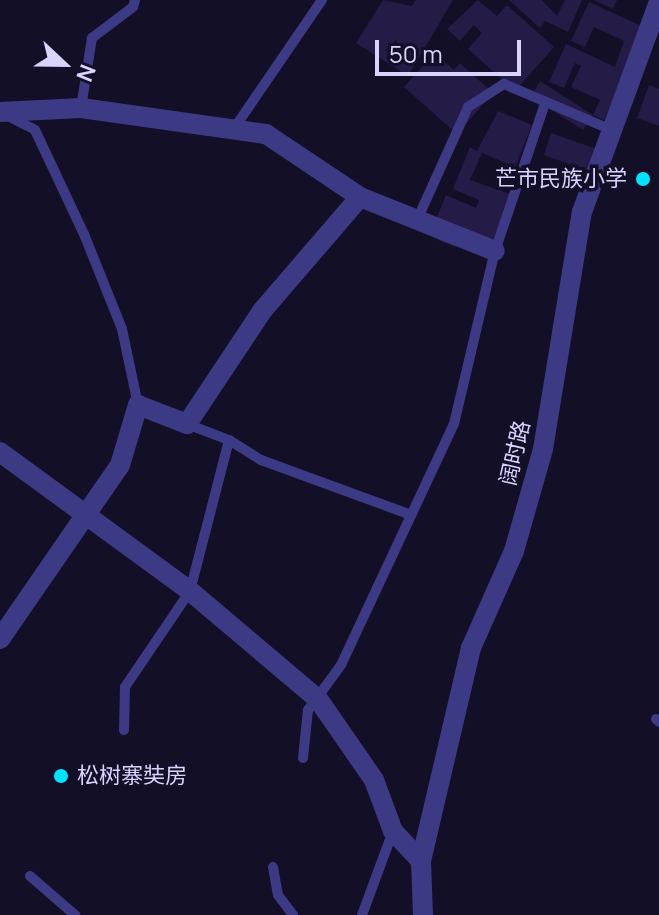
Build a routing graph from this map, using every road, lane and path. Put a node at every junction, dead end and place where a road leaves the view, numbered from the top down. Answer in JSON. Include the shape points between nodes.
{"nodes":[{"id":1,"x":135,"y":0,"type":"edge"},
{"id":2,"x":322,"y":0,"type":"edge"},
{"id":3,"x":659,"y":2,"type":"edge"},
{"id":4,"x":545,"y":103,"type":"junction"},
{"id":5,"x":81,"y":108,"type":"junction"},
{"id":6,"x":0,"y":112,"type":"edge"},
{"id":7,"x":235,"y":127,"type":"junction"},
{"id":8,"x":612,"y":130,"type":"junction"},
{"id":9,"x":360,"y":197,"type":"junction"},
{"id":10,"x":417,"y":220,"type":"junction"},
{"id":11,"x":495,"y":251,"type":"junction"},
{"id":12,"x":138,"y":405,"type":"junction"},
{"id":13,"x":187,"y":424,"type":"junction"},
{"id":14,"x":229,"y":440,"type":"junction"},
{"id":15,"x":0,"y":452,"type":"edge"},
{"id":16,"x":89,"y":513,"type":"junction"},
{"id":17,"x":411,"y":515,"type":"junction"},
{"id":18,"x":190,"y":591,"type":"junction"},
{"id":19,"x":0,"y":639,"type":"edge"},
{"id":20,"x":318,"y":699,"type":"junction"},
{"id":21,"x":124,"y":730,"type":"dead end"},
{"id":22,"x":303,"y":758,"type":"dead end"},
{"id":23,"x":393,"y":831,"type":"junction"},
{"id":24,"x":421,"y":861,"type":"junction"},
{"id":25,"x":273,"y":867,"type":"dead end"},
{"id":26,"x":30,"y":876,"type":"dead end"},
{"id":27,"x":75,"y":915,"type":"edge"},
{"id":28,"x":293,"y":915,"type":"edge"},
{"id":29,"x":362,"y":915,"type":"edge"},
{"id":30,"x":423,"y":915,"type":"edge"}],
"edges":[{"from":1,"to":5,"type":"lane","via":[[92,38]]},
{"from":2,"to":7,"type":"lane"},
{"from":3,"to":8,"type":"street","name":"阔时路"},
{"from":4,"to":8,"type":"lane"},
{"from":4,"to":10,"type":"lane","via":[[504,84],[468,107]]},
{"from":4,"to":11,"type":"lane"},
{"from":5,"to":6,"type":"street"},
{"from":5,"to":7,"type":"street"},
{"from":6,"to":12,"type":"lane","via":[[35,130],[60,181],[122,329]]},
{"from":7,"to":9,"type":"street","via":[[266,134]]},
{"from":8,"to":24,"type":"street","name":"阔时路","via":[[582,212],[543,449],[514,551],[471,648]]},
{"from":9,"to":10,"type":"street"},
{"from":9,"to":13,"type":"street","via":[[262,311]]},
{"from":10,"to":11,"type":"street"},
{"from":11,"to":17,"type":"lane","via":[[454,424]]},
{"from":12,"to":13,"type":"street"},
{"from":12,"to":16,"type":"street","via":[[120,465]]},
{"from":13,"to":14,"type":"lane"},
{"from":14,"to":17,"type":"lane","via":[[261,460]]},
{"from":14,"to":18,"type":"lane"},
{"from":15,"to":16,"type":"street"},
{"from":16,"to":18,"type":"street"},
{"from":16,"to":19,"type":"street"},
{"from":17,"to":20,"type":"lane","via":[[341,665]]},
{"from":18,"to":20,"type":"street"},
{"from":18,"to":21,"type":"lane","via":[[125,687]]},
{"from":20,"to":22,"type":"lane","via":[[308,710]]},
{"from":20,"to":23,"type":"street","via":[[374,780]]},
{"from":23,"to":24,"type":"street"},
{"from":23,"to":29,"type":"lane"},
{"from":24,"to":30,"type":"street","name":"阔时路"},
{"from":25,"to":28,"type":"lane","via":[[278,895]]},
{"from":26,"to":27,"type":"lane"}]}
